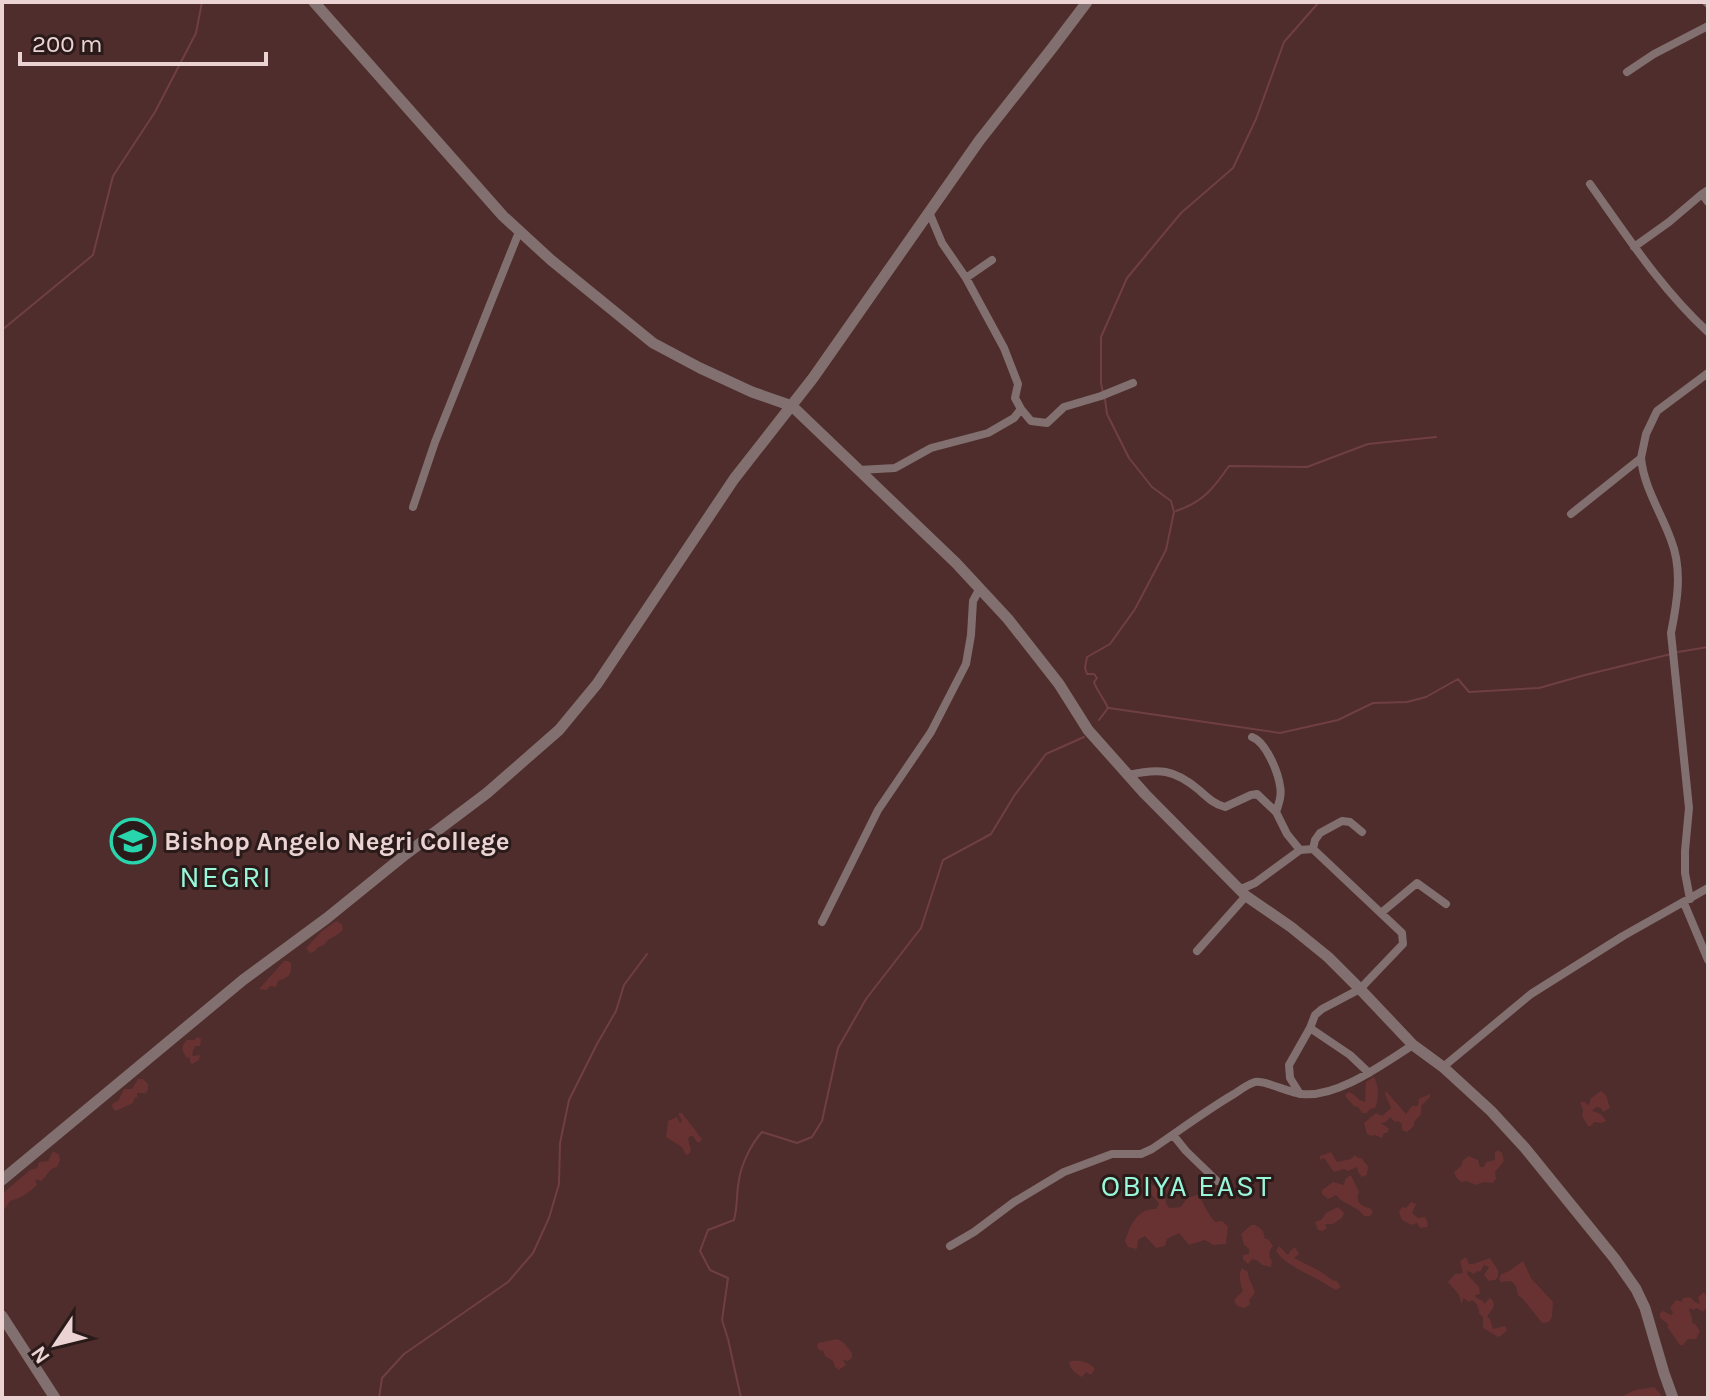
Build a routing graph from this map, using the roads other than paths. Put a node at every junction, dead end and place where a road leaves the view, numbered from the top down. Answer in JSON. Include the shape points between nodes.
{"nodes":[{"id":1,"x":314,"y":2,"type":"edge"},
{"id":2,"x":1087,"y":2,"type":"edge"},
{"id":3,"x":1708,"y":26,"type":"edge"},
{"id":4,"x":1627,"y":72,"type":"dead end"},
{"id":5,"x":1590,"y":184,"type":"dead end"},
{"id":6,"x":1706,"y":195,"type":"edge"},
{"id":7,"x":929,"y":212,"type":"junction"},
{"id":8,"x":519,"y":232,"type":"junction"},
{"id":9,"x":1634,"y":247,"type":"junction"},
{"id":10,"x":992,"y":260,"type":"dead end"},
{"id":11,"x":966,"y":278,"type":"junction"},
{"id":12,"x":1708,"y":332,"type":"edge"},
{"id":13,"x":1708,"y":373,"type":"edge"},
{"id":14,"x":1133,"y":383,"type":"dead end"},
{"id":15,"x":792,"y":406,"type":"junction"},
{"id":16,"x":1021,"y":409,"type":"junction"},
{"id":17,"x":1014,"y":418,"type":"junction"},
{"id":18,"x":1031,"y":421,"type":"junction"},
{"id":19,"x":1641,"y":458,"type":"junction"},
{"id":20,"x":858,"y":470,"type":"junction"},
{"id":21,"x":413,"y":507,"type":"dead end"},
{"id":22,"x":1571,"y":514,"type":"dead end"},
{"id":23,"x":980,"y":588,"type":"junction"},
{"id":24,"x":1252,"y":737,"type":"dead end"},
{"id":25,"x":1128,"y":775,"type":"junction"},
{"id":26,"x":1276,"y":812,"type":"junction"},
{"id":27,"x":1362,"y":832,"type":"dead end"},
{"id":28,"x":1313,"y":849,"type":"junction"},
{"id":29,"x":1300,"y":850,"type":"junction"},
{"id":30,"x":1708,"y":888,"type":"edge"},
{"id":31,"x":1244,"y":893,"type":"junction"},
{"id":32,"x":1687,"y":901,"type":"junction"},
{"id":33,"x":1446,"y":904,"type":"dead end"},
{"id":34,"x":1381,"y":913,"type":"junction"},
{"id":35,"x":822,"y":922,"type":"dead end"},
{"id":36,"x":1197,"y":951,"type":"dead end"},
{"id":37,"x":1708,"y":960,"type":"edge"},
{"id":38,"x":1360,"y":989,"type":"junction"},
{"id":39,"x":1310,"y":1028,"type":"junction"},
{"id":40,"x":1413,"y":1045,"type":"junction"},
{"id":41,"x":1443,"y":1067,"type":"junction"},
{"id":42,"x":1369,"y":1073,"type":"junction"},
{"id":43,"x":1300,"y":1094,"type":"junction"},
{"id":44,"x":1173,"y":1135,"type":"junction"},
{"id":45,"x":2,"y":1180,"type":"edge"},
{"id":46,"x":1217,"y":1181,"type":"dead end"},
{"id":47,"x":950,"y":1246,"type":"dead end"},
{"id":48,"x":2,"y":1316,"type":"edge"},
{"id":49,"x":55,"y":1398,"type":"edge"},
{"id":50,"x":1673,"y":1398,"type":"edge"}],
"edges":[{"from":1,"to":8,"type":"street"},
{"from":2,"to":7,"type":"street"},
{"from":3,"to":4,"type":"street"},
{"from":5,"to":9,"type":"street"},
{"from":6,"to":9,"type":"street"},
{"from":7,"to":11,"type":"street"},
{"from":7,"to":15,"type":"street"},
{"from":8,"to":15,"type":"street","via":[[653,343]]},
{"from":8,"to":21,"type":"street"},
{"from":9,"to":12,"type":"street"},
{"from":10,"to":11,"type":"street"},
{"from":11,"to":16,"type":"street","via":[[1016,376],[1015,398]]},
{"from":13,"to":19,"type":"street","via":[[1657,411]]},
{"from":14,"to":18,"type":"street","via":[[1064,407],[1047,423]]},
{"from":15,"to":20,"type":"street"},
{"from":15,"to":45,"type":"street","via":[[734,479],[597,684],[559,730],[487,793],[243,980]]},
{"from":16,"to":17,"type":"street"},
{"from":16,"to":18,"type":"street"},
{"from":17,"to":18,"type":"street"},
{"from":17,"to":20,"type":"street","via":[[988,433],[931,448],[895,468]]},
{"from":19,"to":22,"type":"street"},
{"from":19,"to":32,"type":"street","via":[[1647,488],[1677,558],[1671,633],[1689,808]]},
{"from":20,"to":23,"type":"street"},
{"from":23,"to":25,"type":"street"},
{"from":23,"to":35,"type":"street","via":[[973,601],[966,664],[931,732],[878,810]]},
{"from":24,"to":26,"type":"street","via":[[1264,746],[1281,788]]},
{"from":25,"to":26,"type":"street","via":[[1177,774],[1225,807],[1257,794]]},
{"from":25,"to":31,"type":"street"},
{"from":26,"to":29,"type":"street"},
{"from":27,"to":28,"type":"street","via":[[1342,821],[1320,833]]},
{"from":28,"to":29,"type":"street"},
{"from":28,"to":34,"type":"street"},
{"from":29,"to":31,"type":"street"},
{"from":30,"to":32,"type":"street"},
{"from":31,"to":36,"type":"street"},
{"from":31,"to":38,"type":"street","via":[[1328,957]]},
{"from":32,"to":37,"type":"street"},
{"from":32,"to":41,"type":"street","via":[[1531,994]]},
{"from":33,"to":34,"type":"street","via":[[1417,883]]},
{"from":34,"to":38,"type":"street","via":[[1402,933],[1403,944]]},
{"from":38,"to":39,"type":"street","via":[[1322,1009]]},
{"from":38,"to":40,"type":"street"},
{"from":39,"to":42,"type":"street"},
{"from":39,"to":43,"type":"street","via":[[1289,1065]]},
{"from":40,"to":41,"type":"street"},
{"from":40,"to":42,"type":"street"},
{"from":41,"to":50,"type":"street","via":[[1525,1148],[1629,1278],[1645,1308]]},
{"from":42,"to":43,"type":"street","via":[[1345,1085]]},
{"from":43,"to":44,"type":"street","via":[[1256,1082]]},
{"from":44,"to":46,"type":"street"},
{"from":44,"to":47,"type":"street","via":[[1141,1154],[1112,1154],[1064,1172]]},
{"from":48,"to":49,"type":"street"}]}
